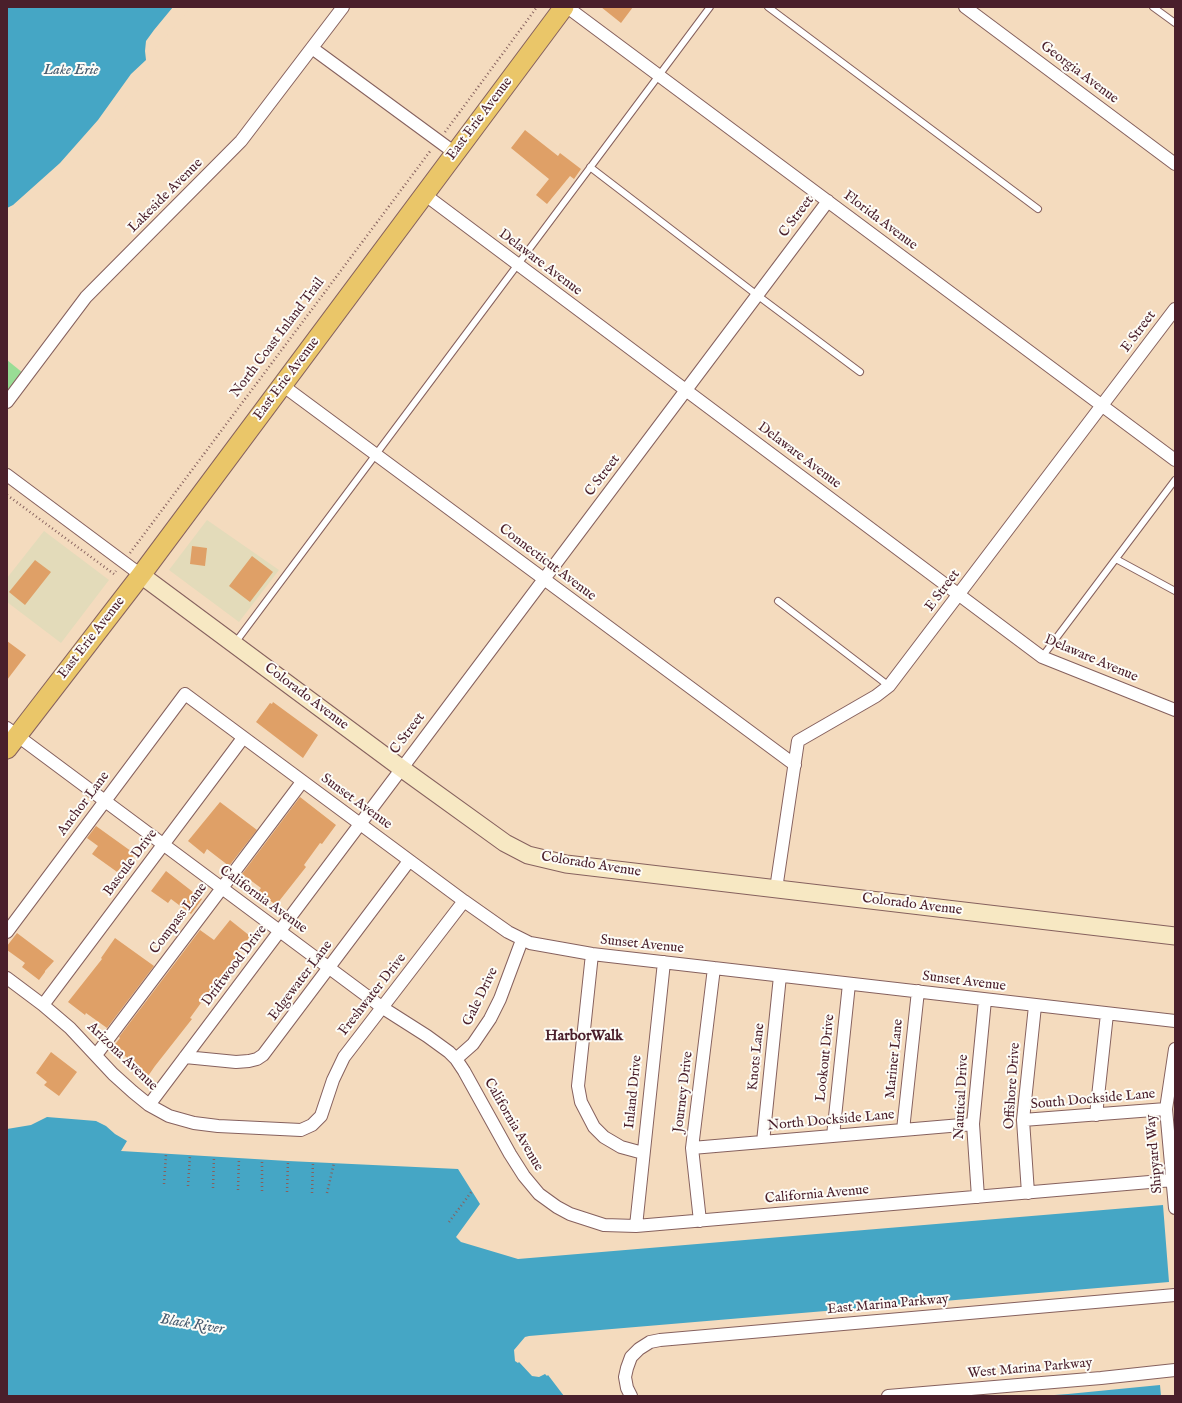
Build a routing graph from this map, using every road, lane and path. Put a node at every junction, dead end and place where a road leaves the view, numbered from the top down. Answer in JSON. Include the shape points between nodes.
{"nodes":[{"id":1,"x":343,"y":7,"type":"edge"},
{"id":2,"x":537,"y":7,"type":"edge"},
{"id":3,"x":564,"y":7,"type":"edge"},
{"id":4,"x":568,"y":7,"type":"edge"},
{"id":5,"x":710,"y":7,"type":"edge"},
{"id":6,"x":768,"y":7,"type":"edge"},
{"id":7,"x":965,"y":7,"type":"edge"},
{"id":8,"x":1153,"y":7,"type":"edge"},
{"id":9,"x":1175,"y":24,"type":"edge"},
{"id":10,"x":312,"y":48,"type":"junction"},
{"id":11,"x":658,"y":75,"type":"junction"},
{"id":12,"x":438,"y":141,"type":"junction"},
{"id":13,"x":455,"y":153,"type":"junction"},
{"id":14,"x":1175,"y":164,"type":"edge"},
{"id":15,"x":590,"y":168,"type":"junction"},
{"id":16,"x":424,"y":194,"type":"junction"},
{"id":17,"x":828,"y":201,"type":"junction"},
{"id":18,"x":1038,"y":209,"type":"dead end"},
{"id":19,"x":518,"y":265,"type":"junction"},
{"id":20,"x":757,"y":296,"type":"junction"},
{"id":21,"x":1175,"y":309,"type":"edge"},
{"id":22,"x":860,"y":372,"type":"dead end"},
{"id":23,"x":282,"y":385,"type":"junction"},
{"id":24,"x":686,"y":390,"type":"junction"},
{"id":25,"x":7,"y":402,"type":"edge"},
{"id":26,"x":1103,"y":405,"type":"junction"},
{"id":27,"x":377,"y":454,"type":"junction"},
{"id":28,"x":1175,"y":460,"type":"edge"},
{"id":29,"x":7,"y":475,"type":"edge"},
{"id":30,"x":1175,"y":480,"type":"edge"},
{"id":31,"x":7,"y":495,"type":"edge"},
{"id":32,"x":1116,"y":559,"type":"junction"},
{"id":33,"x":123,"y":562,"type":"junction"},
{"id":34,"x":140,"y":575,"type":"junction"},
{"id":35,"x":544,"y":579,"type":"junction"},
{"id":36,"x":1175,"y":591,"type":"edge"},
{"id":37,"x":959,"y":595,"type":"junction"},
{"id":38,"x":778,"y":601,"type":"dead end"},
{"id":39,"x":234,"y":644,"type":"junction"},
{"id":40,"x":1042,"y":657,"type":"junction"},
{"id":41,"x":889,"y":686,"type":"junction"},
{"id":42,"x":185,"y":694,"type":"joint"},
{"id":43,"x":1175,"y":710,"type":"edge"},
{"id":44,"x":10,"y":738,"type":"edge"},
{"id":45,"x":243,"y":738,"type":"junction"},
{"id":46,"x":795,"y":765,"type":"junction"},
{"id":47,"x":401,"y":768,"type":"junction"},
{"id":48,"x":302,"y":782,"type":"junction"},
{"id":49,"x":105,"y":801,"type":"junction"},
{"id":50,"x":360,"y":824,"type":"junction"},
{"id":51,"x":163,"y":844,"type":"junction"},
{"id":52,"x":409,"y":860,"type":"junction"},
{"id":53,"x":222,"y":888,"type":"junction"},
{"id":54,"x":776,"y":889,"type":"junction"},
{"id":55,"x":464,"y":901,"type":"junction"},
{"id":56,"x":280,"y":931,"type":"junction"},
{"id":57,"x":7,"y":932,"type":"edge"},
{"id":58,"x":1175,"y":936,"type":"edge"},
{"id":59,"x":522,"y":940,"type":"junction"},
{"id":60,"x":592,"y":954,"type":"junction"},
{"id":61,"x":664,"y":962,"type":"junction"},
{"id":62,"x":329,"y":968,"type":"junction"},
{"id":63,"x":714,"y":968,"type":"junction"},
{"id":64,"x":780,"y":976,"type":"junction"},
{"id":65,"x":7,"y":978,"type":"edge"},
{"id":66,"x":849,"y":984,"type":"junction"},
{"id":67,"x":918,"y":991,"type":"junction"},
{"id":68,"x":985,"y":1000,"type":"junction"},
{"id":69,"x":43,"y":1005,"type":"junction"},
{"id":70,"x":1035,"y":1006,"type":"junction"},
{"id":71,"x":383,"y":1008,"type":"junction"},
{"id":72,"x":1107,"y":1014,"type":"junction"},
{"id":73,"x":1175,"y":1021,"type":"edge"},
{"id":74,"x":1175,"y":1049,"type":"edge"},
{"id":75,"x":96,"y":1055,"type":"junction"},
{"id":76,"x":185,"y":1057,"type":"junction"},
{"id":77,"x":456,"y":1059,"type":"junction"},
{"id":78,"x":150,"y":1105,"type":"junction"},
{"id":79,"x":1166,"y":1108,"type":"junction"},
{"id":80,"x":1096,"y":1115,"type":"junction"},
{"id":81,"x":321,"y":1116,"type":"joint"},
{"id":82,"x":1023,"y":1120,"type":"junction"},
{"id":83,"x":973,"y":1124,"type":"junction"},
{"id":84,"x":903,"y":1130,"type":"junction"},
{"id":85,"x":833,"y":1136,"type":"junction"},
{"id":86,"x":763,"y":1142,"type":"junction"},
{"id":87,"x":692,"y":1148,"type":"junction"},
{"id":88,"x":643,"y":1153,"type":"junction"},
{"id":89,"x":166,"y":1154,"type":"dead end"},
{"id":90,"x":190,"y":1155,"type":"dead end"},
{"id":91,"x":214,"y":1157,"type":"dead end"},
{"id":92,"x":240,"y":1158,"type":"dead end"},
{"id":93,"x":262,"y":1159,"type":"dead end"},
{"id":94,"x":288,"y":1161,"type":"dead end"},
{"id":95,"x":312,"y":1162,"type":"dead end"},
{"id":96,"x":334,"y":1163,"type":"dead end"},
{"id":97,"x":1173,"y":1180,"type":"junction"},
{"id":98,"x":164,"y":1184,"type":"dead end"},
{"id":99,"x":188,"y":1186,"type":"dead end"},
{"id":100,"x":213,"y":1188,"type":"dead end"},
{"id":101,"x":238,"y":1190,"type":"dead end"},
{"id":102,"x":472,"y":1191,"type":"dead end"},
{"id":103,"x":262,"y":1192,"type":"dead end"},
{"id":104,"x":287,"y":1192,"type":"dead end"},
{"id":105,"x":312,"y":1193,"type":"dead end"},
{"id":106,"x":327,"y":1193,"type":"dead end"},
{"id":107,"x":1028,"y":1193,"type":"junction"},
{"id":108,"x":978,"y":1197,"type":"junction"},
{"id":109,"x":1175,"y":1208,"type":"edge"},
{"id":110,"x":700,"y":1220,"type":"junction"},
{"id":111,"x":450,"y":1222,"type":"dead end"},
{"id":112,"x":636,"y":1226,"type":"junction"},
{"id":113,"x":1175,"y":1295,"type":"edge"},
{"id":114,"x":1175,"y":1370,"type":"edge"},
{"id":115,"x":631,"y":1396,"type":"edge"},
{"id":116,"x":888,"y":1396,"type":"edge"}],
"edges":[{"from":1,"to":10,"type":"street","name":"Lakeside Avenue"},
{"from":2,"to":12,"type":"path","name":"North Coast Inland Trail"},
{"from":3,"to":13,"type":"main road","name":"East Erie Avenue"},
{"from":4,"to":11,"type":"street","name":"Florida Avenue"},
{"from":5,"to":11,"type":"lane"},
{"from":6,"to":18,"type":"lane"},
{"from":7,"to":14,"type":"street","name":"Georgia Avenue"},
{"from":8,"to":9,"type":"lane"},
{"from":10,"to":12,"type":"street"},
{"from":10,"to":25,"type":"street","name":"Lakeside Avenue","via":[[234,149],[83,300]]},
{"from":11,"to":15,"type":"lane"},
{"from":11,"to":17,"type":"street","name":"Florida Avenue"},
{"from":12,"to":13,"type":"street"},
{"from":12,"to":33,"type":"path","name":"North Coast Inland Trail"},
{"from":13,"to":16,"type":"main road","name":"East Erie Avenue"},
{"from":15,"to":19,"type":"lane"},
{"from":15,"to":20,"type":"lane"},
{"from":16,"to":19,"type":"street","name":"Delaware Avenue"},
{"from":16,"to":23,"type":"main road","name":"East Erie Avenue"},
{"from":17,"to":20,"type":"street","name":"C Street"},
{"from":17,"to":26,"type":"street","name":"Florida Avenue"},
{"from":19,"to":24,"type":"street","name":"Delaware Avenue"},
{"from":19,"to":27,"type":"lane"},
{"from":20,"to":22,"type":"lane"},
{"from":20,"to":24,"type":"street","name":"C Street"},
{"from":21,"to":26,"type":"street","name":"E Street"},
{"from":23,"to":27,"type":"street","name":"Connecticut Avenue"},
{"from":23,"to":34,"type":"main road","name":"East Erie Avenue"},
{"from":24,"to":35,"type":"street","name":"C Street"},
{"from":24,"to":37,"type":"street","name":"Delaware Avenue"},
{"from":26,"to":28,"type":"street","name":"Florida Avenue"},
{"from":26,"to":37,"type":"street","name":"E Street"},
{"from":27,"to":35,"type":"street","name":"Connecticut Avenue"},
{"from":27,"to":39,"type":"lane"},
{"from":29,"to":33,"type":"street","name":"Colorado Avenue"},
{"from":30,"to":32,"type":"lane"},
{"from":31,"to":33,"type":"path","name":"North Coast Inland Trail","via":[[114,574]]},
{"from":32,"to":36,"type":"lane"},
{"from":32,"to":40,"type":"lane"},
{"from":33,"to":34,"type":"street","name":"Colorado Avenue"},
{"from":34,"to":39,"type":"main road","name":"Colorado Avenue"},
{"from":34,"to":44,"type":"main road","name":"East Erie Avenue"},
{"from":35,"to":46,"type":"street","name":"Connecticut Avenue"},
{"from":35,"to":47,"type":"street","name":"C Street"},
{"from":37,"to":40,"type":"street","name":"Delaware Avenue"},
{"from":37,"to":41,"type":"street","name":"E Street"},
{"from":38,"to":41,"type":"lane"},
{"from":39,"to":47,"type":"main road","name":"Colorado Avenue"},
{"from":40,"to":43,"type":"street","name":"Delaware Avenue"},
{"from":41,"to":46,"type":"street","name":"E Street","via":[[798,741]]},
{"from":42,"to":45,"type":"street","name":"Sunset Avenue"},
{"from":42,"to":49,"type":"street","name":"Anchor Lane"},
{"from":44,"to":49,"type":"street","name":"California Avenue"},
{"from":45,"to":48,"type":"street","name":"Sunset Avenue"},
{"from":45,"to":51,"type":"street","name":"Bascule Drive"},
{"from":46,"to":54,"type":"street","name":"E Street"},
{"from":47,"to":50,"type":"street","name":"Driftwood Drive"},
{"from":47,"to":54,"type":"main road","name":"Colorado Avenue","via":[[505,843],[528,855],[566,864]]},
{"from":48,"to":50,"type":"street","name":"Sunset Avenue"},
{"from":48,"to":53,"type":"street","name":"Compass Lane"},
{"from":49,"to":51,"type":"street","name":"California Avenue"},
{"from":49,"to":57,"type":"street","name":"Anchor Lane"},
{"from":50,"to":52,"type":"street","name":"Sunset Avenue"},
{"from":50,"to":56,"type":"street","name":"Driftwood Drive"},
{"from":51,"to":53,"type":"street","name":"California Avenue"},
{"from":51,"to":69,"type":"street","name":"Bascule Drive"},
{"from":52,"to":55,"type":"street","name":"Sunset Avenue"},
{"from":52,"to":62,"type":"street","name":"Edgewater Lane"},
{"from":53,"to":56,"type":"street","name":"California Avenue"},
{"from":53,"to":75,"type":"street","name":"Compass Lane"},
{"from":54,"to":58,"type":"main road","name":"Colorado Avenue"},
{"from":55,"to":59,"type":"street","name":"Sunset Avenue"},
{"from":55,"to":71,"type":"street","name":"Freshwater Drive"},
{"from":56,"to":62,"type":"street","name":"California Avenue"},
{"from":56,"to":76,"type":"street","name":"Driftwood Drive"},
{"from":59,"to":60,"type":"street","name":"Sunset Avenue","via":[[541,946]]},
{"from":59,"to":77,"type":"street","name":"Gale Drive","via":[[490,1020],[473,1044]]},
{"from":60,"to":61,"type":"street","name":"Sunset Avenue"},
{"from":60,"to":88,"type":"street","via":[[578,1086],[581,1102],[594,1127],[604,1137],[621,1147]]},
{"from":61,"to":63,"type":"street","name":"Sunset Avenue"},
{"from":61,"to":88,"type":"street","name":"Inland Drive"},
{"from":62,"to":71,"type":"street","name":"California Avenue"},
{"from":62,"to":76,"type":"street","name":"Edgewater Lane","via":[[260,1057],[236,1062]]},
{"from":63,"to":64,"type":"street","name":"Sunset Avenue"},
{"from":63,"to":87,"type":"street","name":"Journey Drive"},
{"from":64,"to":66,"type":"street","name":"Sunset Avenue"},
{"from":64,"to":86,"type":"street","name":"Knots Lane"},
{"from":65,"to":69,"type":"street","name":"Arizona Avenue"},
{"from":66,"to":67,"type":"street","name":"Sunset Avenue"},
{"from":66,"to":85,"type":"street","name":"Lookout Drive"},
{"from":67,"to":68,"type":"street","name":"Sunset Avenue"},
{"from":67,"to":84,"type":"street","name":"Mariner Lane"},
{"from":68,"to":70,"type":"street","name":"Sunset Avenue"},
{"from":68,"to":83,"type":"street","name":"Nautical Drive"},
{"from":69,"to":75,"type":"street","name":"Arizona Avenue"},
{"from":70,"to":72,"type":"street","name":"Sunset Avenue"},
{"from":70,"to":82,"type":"street","name":"Offshore Drive"},
{"from":71,"to":77,"type":"street","name":"California Avenue","via":[[438,1043]]},
{"from":71,"to":81,"type":"street","name":"Freshwater Drive","via":[[340,1064],[332,1080]]},
{"from":72,"to":73,"type":"street","name":"Sunset Avenue"},
{"from":72,"to":80,"type":"street"},
{"from":74,"to":79,"type":"street","name":"Shipyard Way"},
{"from":75,"to":78,"type":"street","name":"Arizona Avenue","via":[[124,1084]]},
{"from":76,"to":78,"type":"street","name":"Driftwood Drive"},
{"from":77,"to":112,"type":"street","name":"California Avenue","via":[[510,1154],[539,1194],[557,1207],[585,1219],[617,1226]]},
{"from":78,"to":81,"type":"street","name":"Arizona Avenue","via":[[176,1119],[233,1127],[301,1130],[312,1125]]},
{"from":79,"to":80,"type":"street","name":"South Dockside Lane"},
{"from":79,"to":97,"type":"street","name":"Shipyard Way"},
{"from":80,"to":82,"type":"street","name":"South Dockside Lane"},
{"from":82,"to":107,"type":"street","name":"Offshore Drive"},
{"from":83,"to":84,"type":"street","name":"North Dockside Lane"},
{"from":83,"to":108,"type":"street","name":"Nautical Drive"},
{"from":84,"to":85,"type":"street","name":"North Dockside Lane"},
{"from":85,"to":86,"type":"street","name":"North Dockside Lane"},
{"from":86,"to":87,"type":"street","name":"North Dockside Lane"},
{"from":87,"to":110,"type":"street","name":"Journey Drive"},
{"from":88,"to":112,"type":"street","name":"Inland Drive"},
{"from":89,"to":98,"type":"path"},
{"from":90,"to":99,"type":"path"},
{"from":91,"to":100,"type":"path"},
{"from":92,"to":101,"type":"path"},
{"from":93,"to":103,"type":"path"},
{"from":94,"to":104,"type":"path"},
{"from":95,"to":105,"type":"path"},
{"from":96,"to":106,"type":"path"},
{"from":97,"to":107,"type":"street","name":"California Avenue"},
{"from":97,"to":109,"type":"street","name":"Shipyard Way"},
{"from":102,"to":111,"type":"path"},
{"from":107,"to":108,"type":"street","name":"California Avenue"},
{"from":108,"to":110,"type":"street","name":"California Avenue"},
{"from":110,"to":112,"type":"street","name":"California Avenue"},
{"from":113,"to":115,"type":"street","name":"East Marina Parkway","via":[[660,1340],[650,1342],[631,1357],[626,1377]]},
{"from":114,"to":116,"type":"street","name":"West Marina Parkway"}]}
